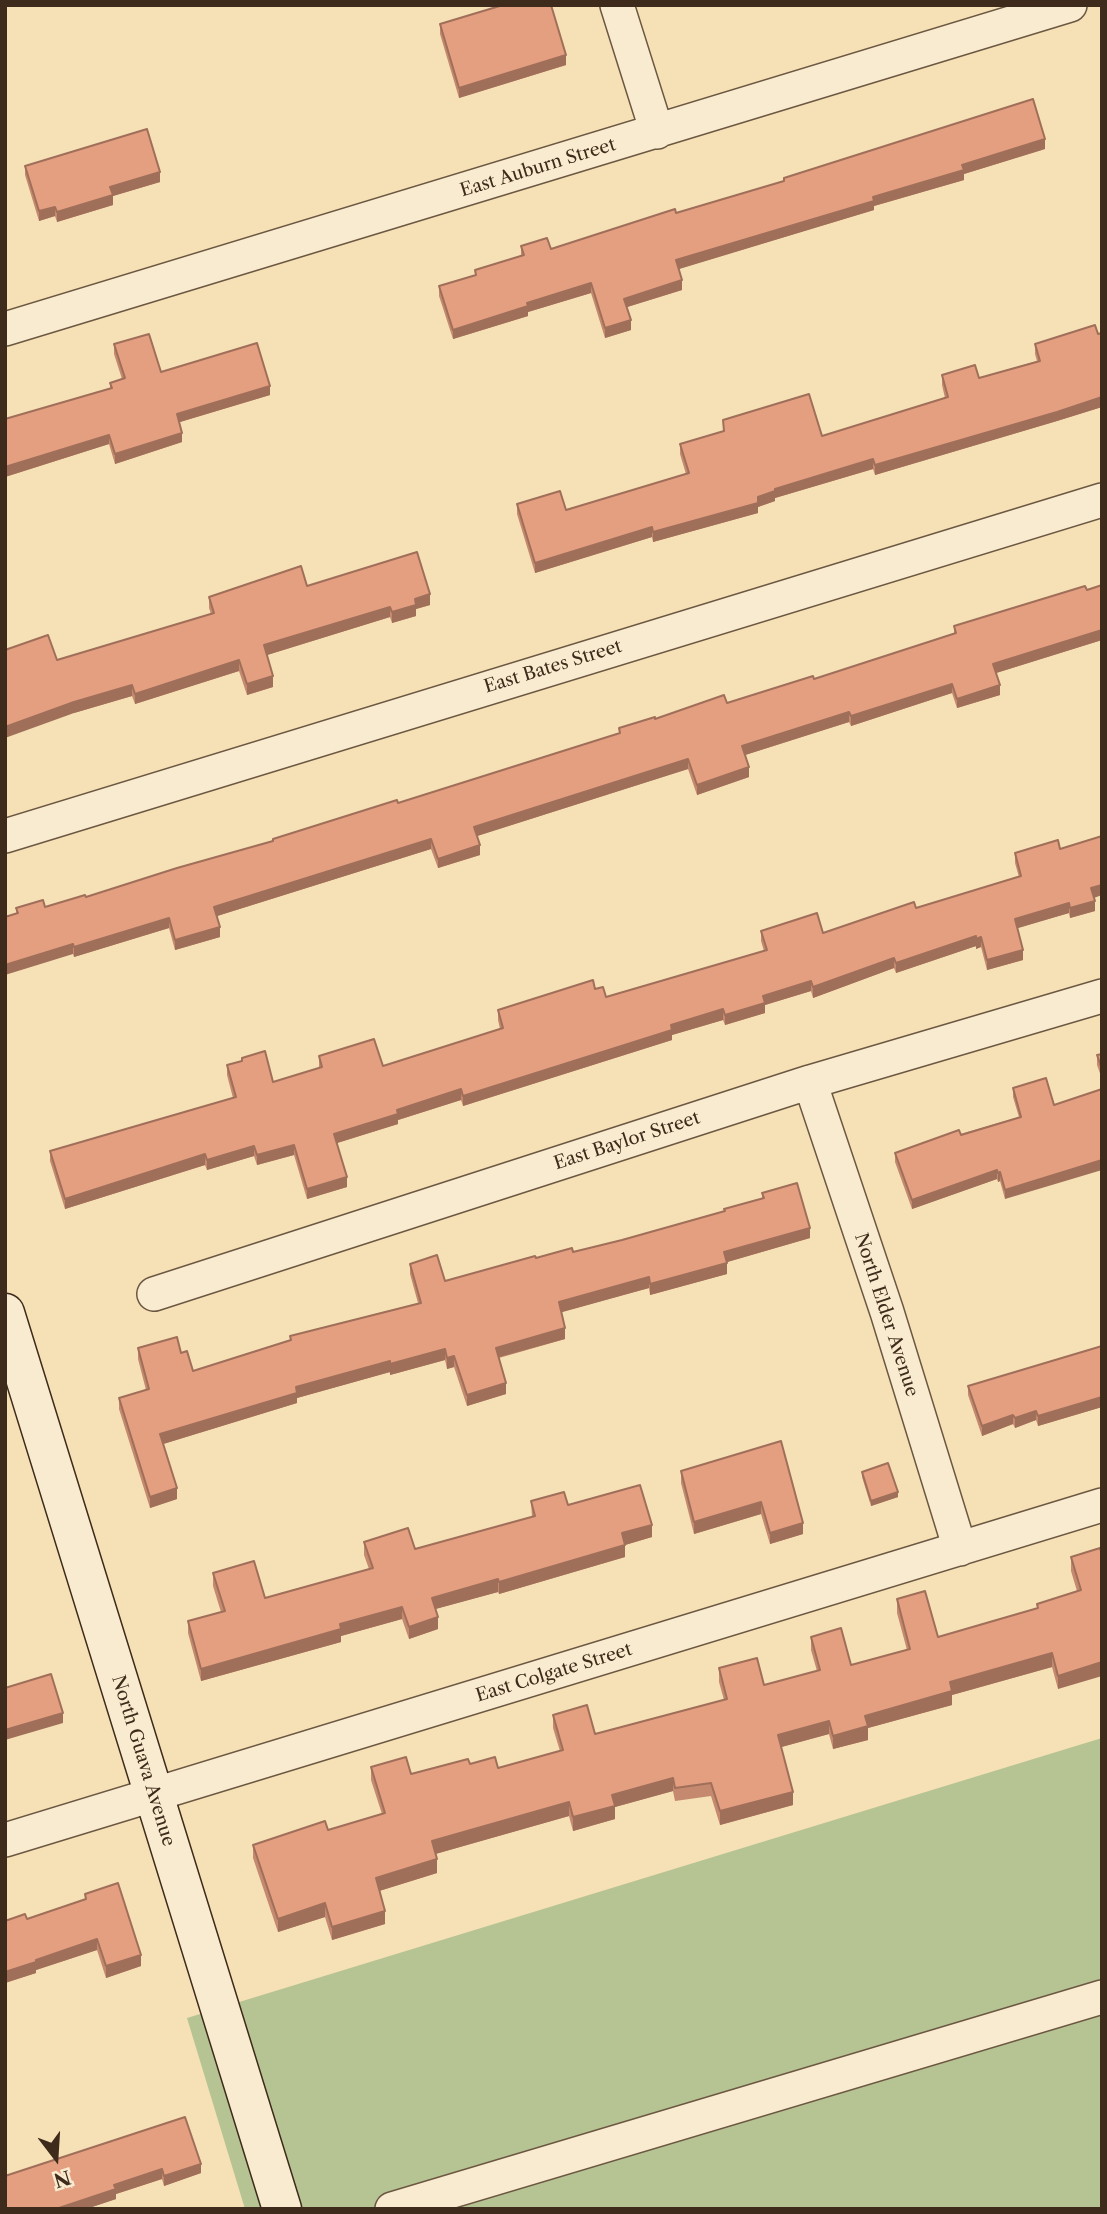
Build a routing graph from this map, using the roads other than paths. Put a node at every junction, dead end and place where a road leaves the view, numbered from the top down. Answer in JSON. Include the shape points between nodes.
{"nodes":[{"id":1,"x":617,"y":5,"type":"edge"},
{"id":2,"x":1070,"y":5,"type":"edge"},
{"id":3,"x":657,"y":132,"type":"junction"},
{"id":4,"x":5,"y":329,"type":"edge"},
{"id":5,"x":1102,"y":500,"type":"edge"},
{"id":6,"x":5,"y":836,"type":"edge"},
{"id":7,"x":1102,"y":996,"type":"edge"},
{"id":8,"x":810,"y":1082,"type":"junction"},
{"id":9,"x":154,"y":1294,"type":"dead end"},
{"id":10,"x":8,"y":1332,"type":"edge"},
{"id":11,"x":1102,"y":1505,"type":"edge"},
{"id":12,"x":960,"y":1549,"type":"junction"},
{"id":13,"x":154,"y":1794,"type":"junction"},
{"id":14,"x":5,"y":1840,"type":"edge"},
{"id":15,"x":1102,"y":1997,"type":"edge"},
{"id":16,"x":282,"y":2209,"type":"edge"},
{"id":17,"x":392,"y":2209,"type":"edge"}],
"edges":[{"from":1,"to":3,"type":"street"},
{"from":2,"to":3,"type":"street","name":"East Auburn Street"},
{"from":3,"to":4,"type":"street","name":"East Auburn Street"},
{"from":5,"to":6,"type":"street","name":"East Bates Street"},
{"from":7,"to":8,"type":"street","name":"East Baylor Street"},
{"from":8,"to":9,"type":"street","name":"East Baylor Street"},
{"from":8,"to":12,"type":"street","name":"North Elder Avenue"},
{"from":10,"to":13,"type":"street","name":"North Guava Avenue"},
{"from":11,"to":12,"type":"street","name":"East Colgate Street"},
{"from":12,"to":13,"type":"street","name":"East Colgate Street"},
{"from":13,"to":14,"type":"street","name":"East Colgate Street"},
{"from":13,"to":16,"type":"street","name":"North Guava Avenue"},
{"from":15,"to":17,"type":"street"}]}
